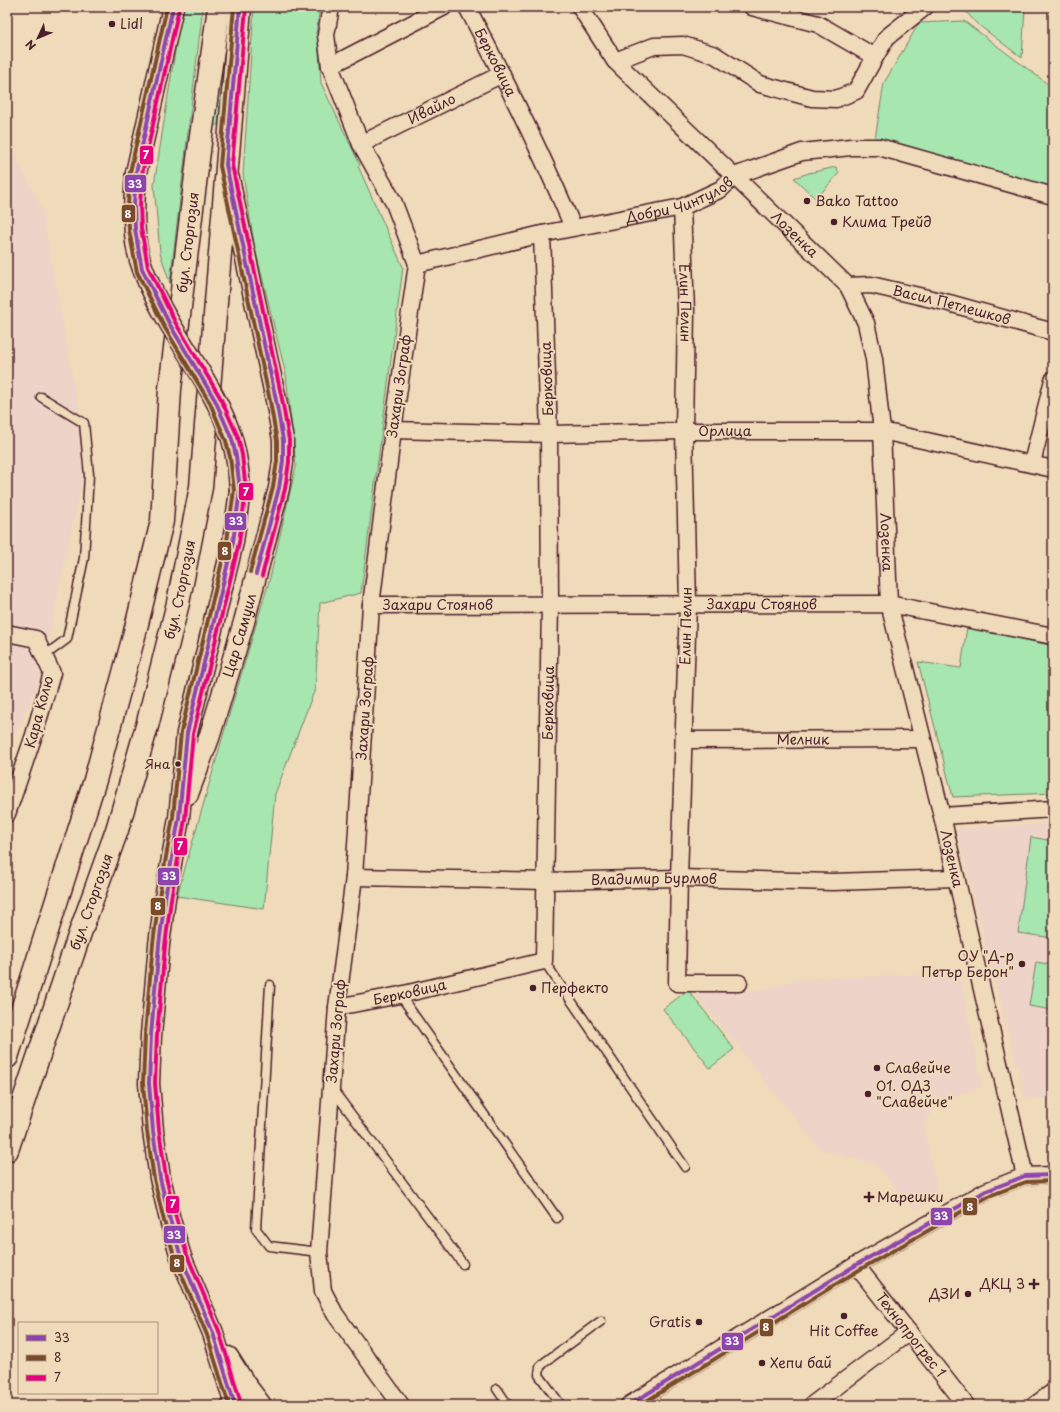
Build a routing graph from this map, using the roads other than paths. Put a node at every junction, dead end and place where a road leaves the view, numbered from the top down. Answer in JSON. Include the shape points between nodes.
{"nodes":[{"id":1,"x":173,"y":7,"type":"edge"},
{"id":2,"x":219,"y":7,"type":"edge"},
{"id":3,"x":240,"y":7,"type":"edge"},
{"id":4,"x":331,"y":7,"type":"edge"},
{"id":5,"x":444,"y":7,"type":"edge"},
{"id":6,"x":467,"y":7,"type":"edge"},
{"id":7,"x":580,"y":7,"type":"edge"},
{"id":8,"x":752,"y":7,"type":"edge"},
{"id":9,"x":925,"y":7,"type":"edge"},
{"id":10,"x":875,"y":57,"type":"junction"},
{"id":11,"x":615,"y":61,"type":"junction"},
{"id":12,"x":330,"y":66,"type":"junction"},
{"id":13,"x":502,"y":74,"type":"junction"},
{"id":14,"x":361,"y":144,"type":"junction"},
{"id":15,"x":226,"y":165,"type":"junction"},
{"id":16,"x":734,"y":176,"type":"junction"},
{"id":17,"x":1053,"y":196,"type":"edge"},
{"id":18,"x":682,"y":207,"type":"junction"},
{"id":19,"x":573,"y":227,"type":"junction"},
{"id":20,"x":542,"y":234,"type":"junction"},
{"id":21,"x":417,"y":264,"type":"junction"},
{"id":22,"x":848,"y":286,"type":"junction"},
{"id":23,"x":1053,"y":332,"type":"edge"},
{"id":24,"x":1053,"y":380,"type":"edge"},
{"id":25,"x":41,"y":397,"type":"dead end"},
{"id":26,"x":393,"y":430,"type":"junction"},
{"id":27,"x":684,"y":431,"type":"junction"},
{"id":28,"x":882,"y":431,"type":"junction"},
{"id":29,"x":549,"y":434,"type":"junction"},
{"id":30,"x":1032,"y":463,"type":"junction"},
{"id":31,"x":1053,"y":469,"type":"edge"},
{"id":32,"x":550,"y":604,"type":"junction"},
{"id":33,"x":688,"y":604,"type":"junction"},
{"id":34,"x":889,"y":604,"type":"junction"},
{"id":35,"x":371,"y":605,"type":"junction"},
{"id":36,"x":7,"y":633,"type":"edge"},
{"id":37,"x":1053,"y":636,"type":"edge"},
{"id":38,"x":44,"y":656,"type":"junction"},
{"id":39,"x":922,"y":739,"type":"junction"},
{"id":40,"x":684,"y":740,"type":"junction"},
{"id":41,"x":1053,"y":809,"type":"edge"},
{"id":42,"x":7,"y":814,"type":"edge"},
{"id":43,"x":942,"y":816,"type":"junction"},
{"id":44,"x":178,"y":818,"type":"junction"},
{"id":45,"x":354,"y":877,"type":"junction"},
{"id":46,"x":678,"y":878,"type":"junction"},
{"id":47,"x":955,"y":878,"type":"junction"},
{"id":48,"x":545,"y":881,"type":"junction"},
{"id":49,"x":544,"y":961,"type":"junction"},
{"id":50,"x":740,"y":982,"type":"dead end"},
{"id":51,"x":270,"y":985,"type":"dead end"},
{"id":52,"x":400,"y":995,"type":"junction"},
{"id":53,"x":337,"y":1007,"type":"junction"},
{"id":54,"x":7,"y":1057,"type":"edge"},
{"id":55,"x":330,"y":1087,"type":"junction"},
{"id":56,"x":7,"y":1150,"type":"edge"},
{"id":57,"x":685,"y":1167,"type":"dead end"},
{"id":58,"x":1053,"y":1175,"type":"edge"},
{"id":59,"x":1025,"y":1176,"type":"junction"},
{"id":60,"x":557,"y":1218,"type":"dead end"},
{"id":61,"x":319,"y":1252,"type":"junction"},
{"id":62,"x":463,"y":1264,"type":"dead end"},
{"id":63,"x":856,"y":1265,"type":"junction"},
{"id":64,"x":601,"y":1321,"type":"dead end"},
{"id":65,"x":909,"y":1332,"type":"junction"},
{"id":66,"x":213,"y":1333,"type":"junction"},
{"id":67,"x":497,"y":1389,"type":"dead end"},
{"id":68,"x":1053,"y":1392,"type":"edge"},
{"id":69,"x":235,"y":1405,"type":"edge"},
{"id":70,"x":261,"y":1405,"type":"edge"},
{"id":71,"x":401,"y":1405,"type":"edge"},
{"id":72,"x":508,"y":1405,"type":"edge"},
{"id":73,"x":561,"y":1405,"type":"edge"},
{"id":74,"x":629,"y":1405,"type":"edge"},
{"id":75,"x":812,"y":1405,"type":"edge"},
{"id":76,"x":966,"y":1405,"type":"edge"},
{"id":77,"x":1035,"y":1405,"type":"edge"}],
"edges":[{"from":1,"to":44,"type":"street","name":"Цар Самуил","bridge":true,"via":[[136,173],[135,229],[142,269],[167,319],[215,400],[232,439],[240,490],[233,542],[187,733]]},
{"from":2,"to":54,"type":"main road","name":"бул. Сторгозия","via":[[170,389],[162,521],[95,780]]},
{"from":3,"to":15,"type":"main road","name":"бул. Сторгозия"},
{"from":4,"to":12,"type":"street","name":"Захари Зограф","via":[[326,35]]},
{"from":5,"to":12,"type":"street"},
{"from":6,"to":13,"type":"street","name":"Берковица"},
{"from":7,"to":11,"type":"street","name":"Лозенка"},
{"from":8,"to":10,"type":"street","via":[[818,24]]},
{"from":9,"to":10,"type":"street","via":[[887,37]]},
{"from":10,"to":11,"type":"street","via":[[856,91],[836,99],[812,98],[760,84],[715,55],[683,45],[654,46]]},
{"from":11,"to":16,"type":"street","name":"Лозенка"},
{"from":12,"to":14,"type":"street","name":"Захари Зограф"},
{"from":13,"to":14,"type":"street","name":"Ивайло"},
{"from":13,"to":19,"type":"street","name":"Берковица"},
{"from":14,"to":21,"type":"street","name":"Захари Зограф","via":[[394,203]]},
{"from":15,"to":44,"type":"street","name":"Цар Самуил","via":[[276,400],[283,440],[283,462],[279,488],[244,622],[209,738]]},
{"from":15,"to":56,"type":"main road","name":"бул. Сторгозия","via":[[201,487],[178,602],[147,726],[117,830]]},
{"from":16,"to":17,"type":"street","name":"Добри Чинтулов","via":[[802,152],[879,147]]},
{"from":16,"to":18,"type":"street","name":"Добри Чинтулов","via":[[721,189]]},
{"from":16,"to":22,"type":"street","name":"Лозенка"},
{"from":18,"to":19,"type":"street","name":"Добри Чинтулов"},
{"from":18,"to":27,"type":"street","name":"Елин Пелин","via":[[686,311]]},
{"from":19,"to":20,"type":"street","name":"Добри Чинтулов"},
{"from":20,"to":21,"type":"street","name":"Добри Чинтулов"},
{"from":20,"to":29,"type":"street","name":"Берковица"},
{"from":21,"to":26,"type":"street","name":"Захари Зограф"},
{"from":22,"to":23,"type":"street","name":"Васил Петлешков","via":[[871,285],[949,303]]},
{"from":22,"to":28,"type":"street","name":"Лозенка","via":[[866,323],[874,360]]},
{"from":24,"to":30,"type":"street"},
{"from":25,"to":38,"type":"lane","via":[[84,423],[89,475],[84,558],[66,639]]},
{"from":26,"to":29,"type":"street","name":"Орлица"},
{"from":26,"to":35,"type":"street","name":"Захари Зограф"},
{"from":27,"to":28,"type":"street","name":"Орлица"},
{"from":27,"to":29,"type":"street","name":"Орлица"},
{"from":27,"to":33,"type":"street","name":"Елин Пелин"},
{"from":28,"to":30,"type":"street","name":"Орлица"},
{"from":28,"to":34,"type":"street","name":"Лозенка"},
{"from":29,"to":32,"type":"street","name":"Берковица"},
{"from":30,"to":31,"type":"street","name":"Орлица"},
{"from":32,"to":33,"type":"street","name":"Захари Стоянов"},
{"from":32,"to":35,"type":"street","name":"Захари Стоянов"},
{"from":32,"to":48,"type":"street","name":"Берковица"},
{"from":33,"to":34,"type":"street","name":"Захари Стоянов"},
{"from":33,"to":40,"type":"street","name":"Елин Пелин"},
{"from":34,"to":37,"type":"street","name":"Захари Стоянов"},
{"from":34,"to":39,"type":"street","name":"Лозенка"},
{"from":35,"to":45,"type":"street","name":"Захари Зограф"},
{"from":36,"to":38,"type":"street","name":"Кара Колю","via":[[36,639]]},
{"from":38,"to":42,"type":"street","name":"Кара Колю","via":[[52,673]]},
{"from":39,"to":40,"type":"street","name":"Мелник"},
{"from":39,"to":43,"type":"street","name":"Лозенка"},
{"from":40,"to":46,"type":"street","name":"Елин Пелин"},
{"from":41,"to":43,"type":"street"},
{"from":43,"to":47,"type":"street","name":"Лозенка"},
{"from":44,"to":66,"type":"street","name":"Цар Самуил","via":[[159,946],[149,1083],[160,1178],[170,1220],[181,1257]]},
{"from":45,"to":48,"type":"street","name":"Владимир Бурмов"},
{"from":45,"to":53,"type":"street","name":"Захари Зограф"},
{"from":46,"to":47,"type":"street","name":"Владимир Бурмов","via":[[833,882]]},
{"from":46,"to":48,"type":"street","name":"Владимир Бурмов"},
{"from":46,"to":50,"type":"street","name":"Елин Пелин","via":[[677,983]]},
{"from":47,"to":59,"type":"street","name":"Лозенка"},
{"from":48,"to":49,"type":"street","name":"Берковица"},
{"from":49,"to":52,"type":"street","name":"Берковица"},
{"from":49,"to":57,"type":"lane"},
{"from":51,"to":61,"type":"lane","via":[[256,1229],[268,1246]]},
{"from":52,"to":53,"type":"street","name":"Берковица"},
{"from":52,"to":60,"type":"lane"},
{"from":53,"to":55,"type":"street","name":"Захари Зограф"},
{"from":55,"to":61,"type":"street","name":"Захари Зограф"},
{"from":55,"to":62,"type":"lane"},
{"from":58,"to":59,"type":"street"},
{"from":59,"to":63,"type":"street","via":[[986,1191]]},
{"from":61,"to":71,"type":"street","name":"Захари Зограф","via":[[323,1291],[335,1314]]},
{"from":63,"to":65,"type":"street","name":"Технопрогрес 1"},
{"from":63,"to":74,"type":"street"},
{"from":64,"to":73,"type":"lane","via":[[540,1367],[539,1375]]},
{"from":65,"to":75,"type":"street"},
{"from":65,"to":76,"type":"street","name":"Технопрогрес 1"},
{"from":66,"to":69,"type":"street","name":"Цар Самуил"},
{"from":66,"to":70,"type":"street","name":"Цар Самуил"},
{"from":67,"to":72,"type":"lane"},
{"from":68,"to":77,"type":"street"}]}
